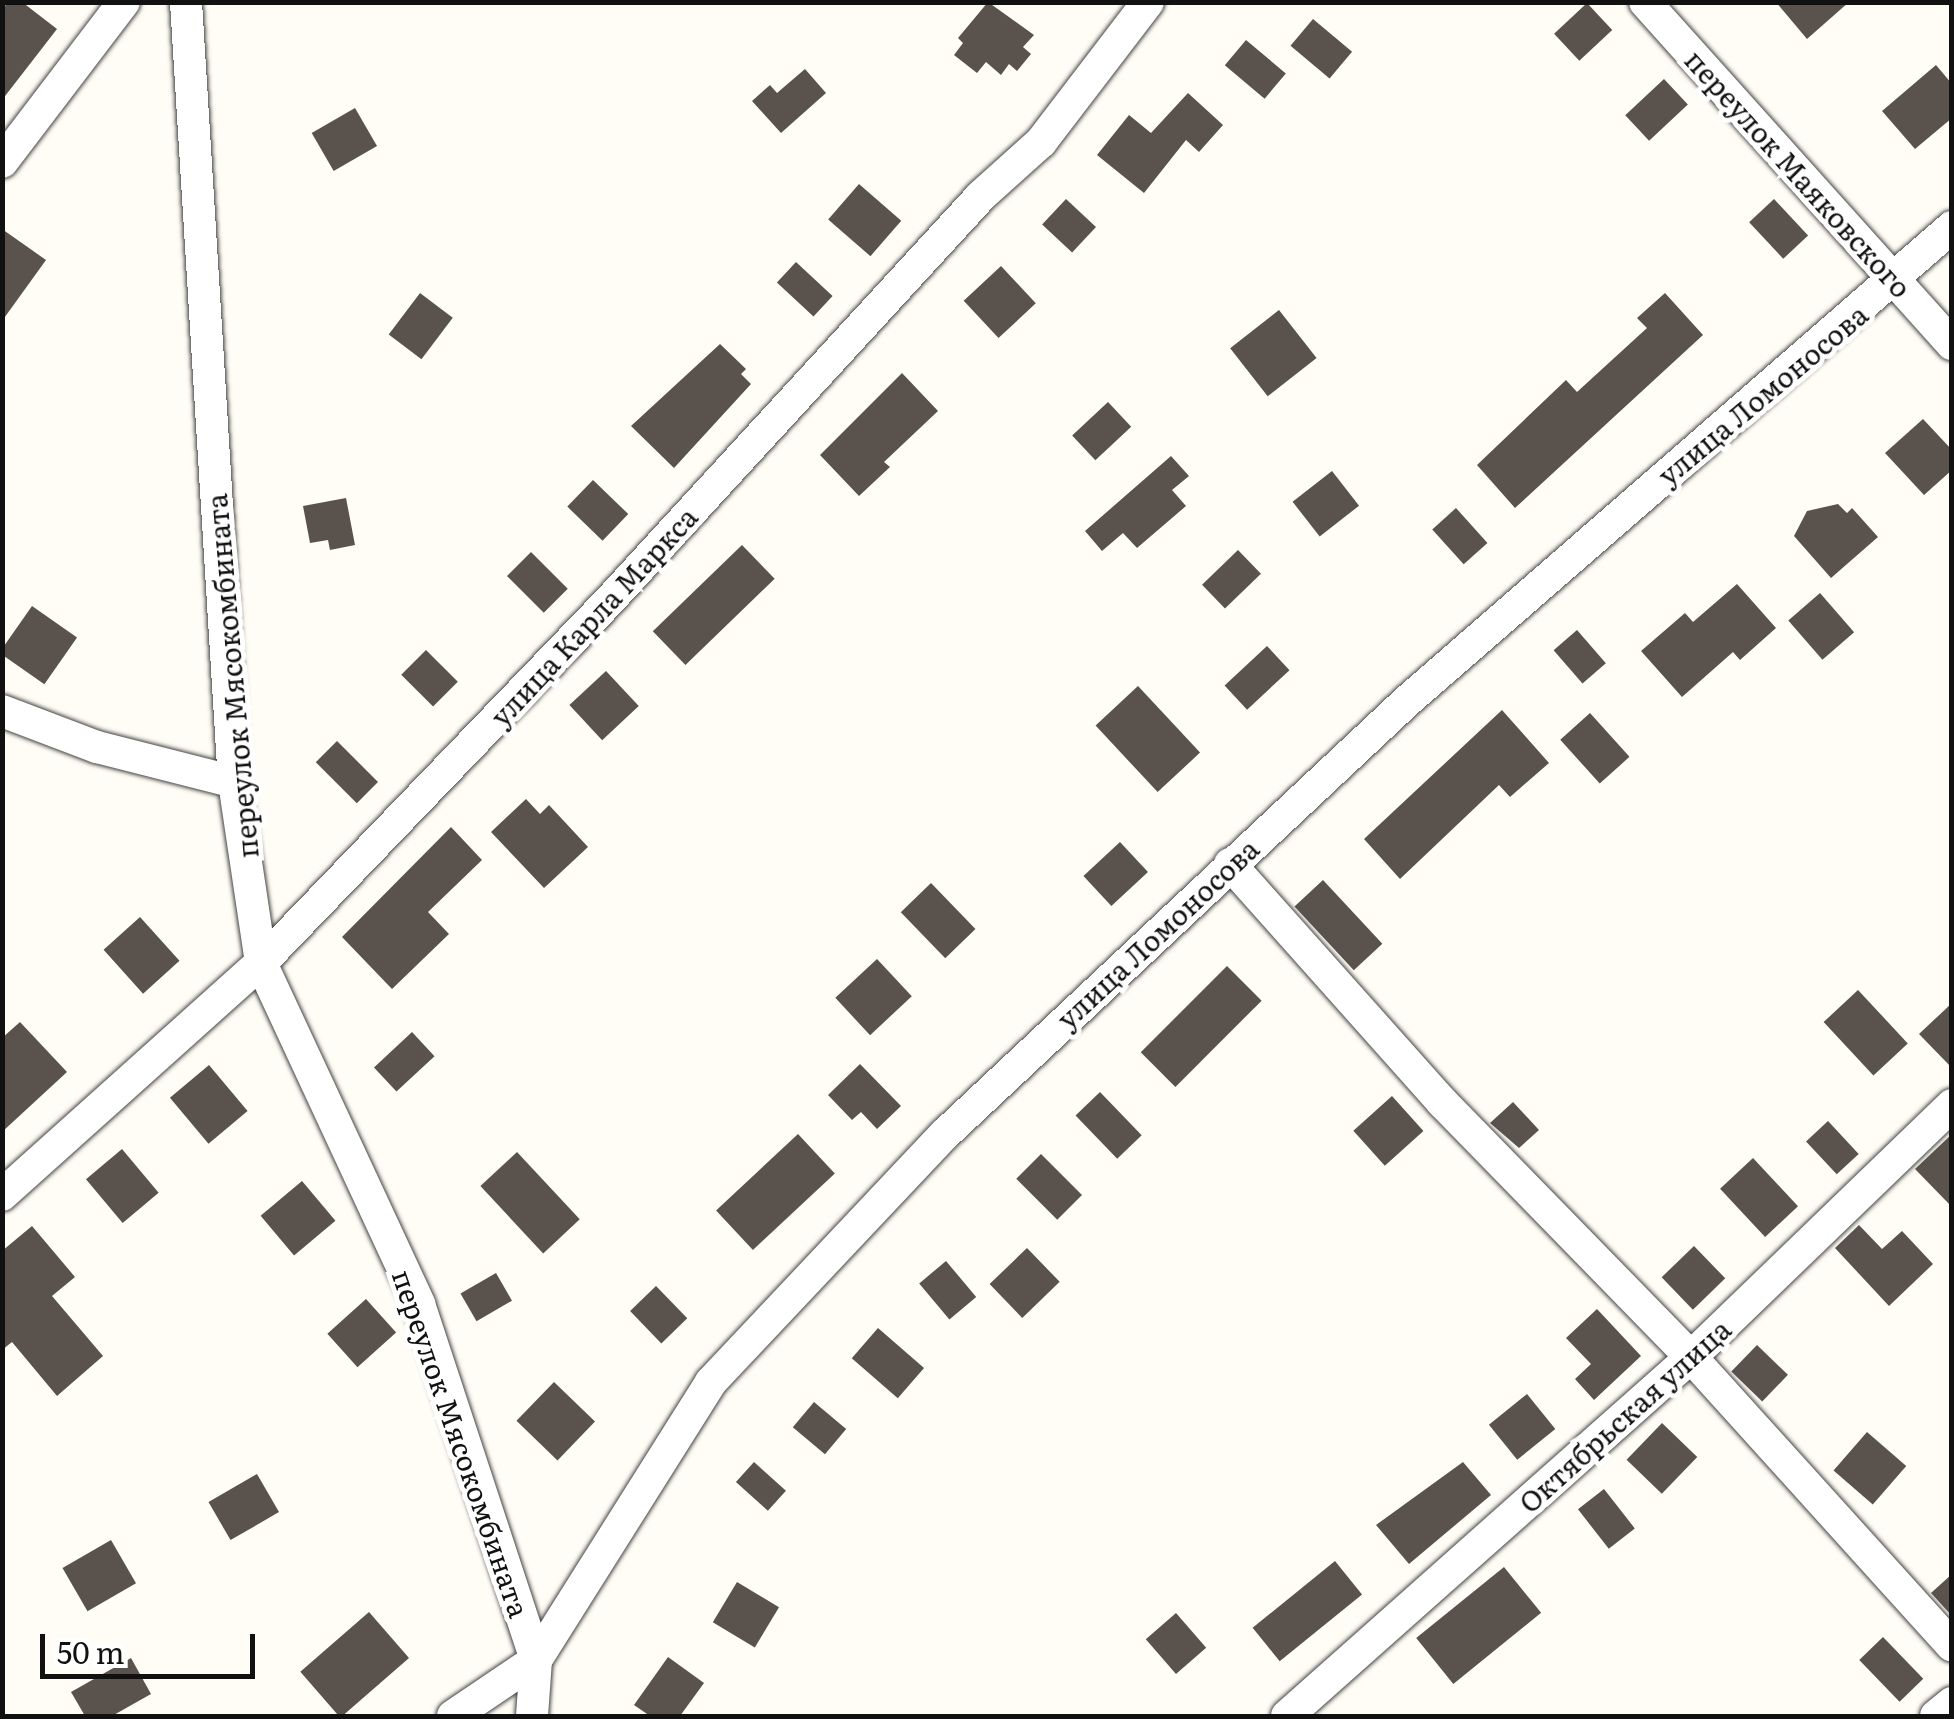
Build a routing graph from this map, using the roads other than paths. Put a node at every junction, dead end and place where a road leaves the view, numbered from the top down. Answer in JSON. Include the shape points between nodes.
{"nodes":[{"id":1,"x":124,"y":2,"type":"edge"},
{"id":2,"x":186,"y":2,"type":"edge"},
{"id":3,"x":1148,"y":2,"type":"edge"},
{"id":4,"x":1646,"y":2,"type":"edge"},
{"id":5,"x":2,"y":162,"type":"edge"},
{"id":6,"x":1952,"y":228,"type":"edge"},
{"id":7,"x":1896,"y":280,"type":"junction"},
{"id":8,"x":1952,"y":344,"type":"edge"},
{"id":9,"x":2,"y":711,"type":"edge"},
{"id":10,"x":234,"y":782,"type":"junction"},
{"id":11,"x":1230,"y":864,"type":"junction"},
{"id":12,"x":261,"y":963,"type":"junction"},
{"id":13,"x":1952,"y":1105,"type":"edge"},
{"id":14,"x":2,"y":1196,"type":"edge"},
{"id":15,"x":1691,"y":1357,"type":"junction"},
{"id":16,"x":1952,"y":1646,"type":"edge"},
{"id":17,"x":536,"y":1660,"type":"junction"},
{"id":18,"x":1952,"y":1703,"type":"edge"},
{"id":19,"x":453,"y":1716,"type":"edge"},
{"id":20,"x":532,"y":1716,"type":"edge"},
{"id":21,"x":1287,"y":1716,"type":"edge"},
{"id":22,"x":1936,"y":1716,"type":"edge"}],
"edges":[{"from":1,"to":5,"type":"street"},
{"from":2,"to":10,"type":"street","name":"переулок Мясокомбината"},
{"from":3,"to":12,"type":"street","name":"улица Карла Маркса","via":[[1040,142],[981,196],[610,599]]},
{"from":4,"to":7,"type":"street","name":"переулок Маяковского"},
{"from":6,"to":7,"type":"street","name":"улица Ломоносова"},
{"from":7,"to":8,"type":"street","name":"переулок Маяковского"},
{"from":7,"to":11,"type":"street","name":"улица Ломоносова","via":[[1661,479]]},
{"from":9,"to":10,"type":"street","via":[[97,747]]},
{"from":10,"to":12,"type":"street","name":"переулок Мясокомбината"},
{"from":11,"to":15,"type":"street","via":[[1442,1102]]},
{"from":11,"to":17,"type":"street","name":"улица Ломоносова","via":[[944,1135],[711,1382]]},
{"from":12,"to":14,"type":"street","name":"улица Карла Маркса"},
{"from":12,"to":17,"type":"street","name":"переулок Мясокомбината","via":[[419,1304]]},
{"from":13,"to":15,"type":"street","name":"Октябрьская улица"},
{"from":15,"to":16,"type":"street"},
{"from":15,"to":21,"type":"street","name":"Октябрьская улица"},
{"from":17,"to":19,"type":"street","name":"улица Ломоносова"},
{"from":17,"to":20,"type":"street","name":"переулок Мясокомбината"},
{"from":18,"to":22,"type":"street"}]}
